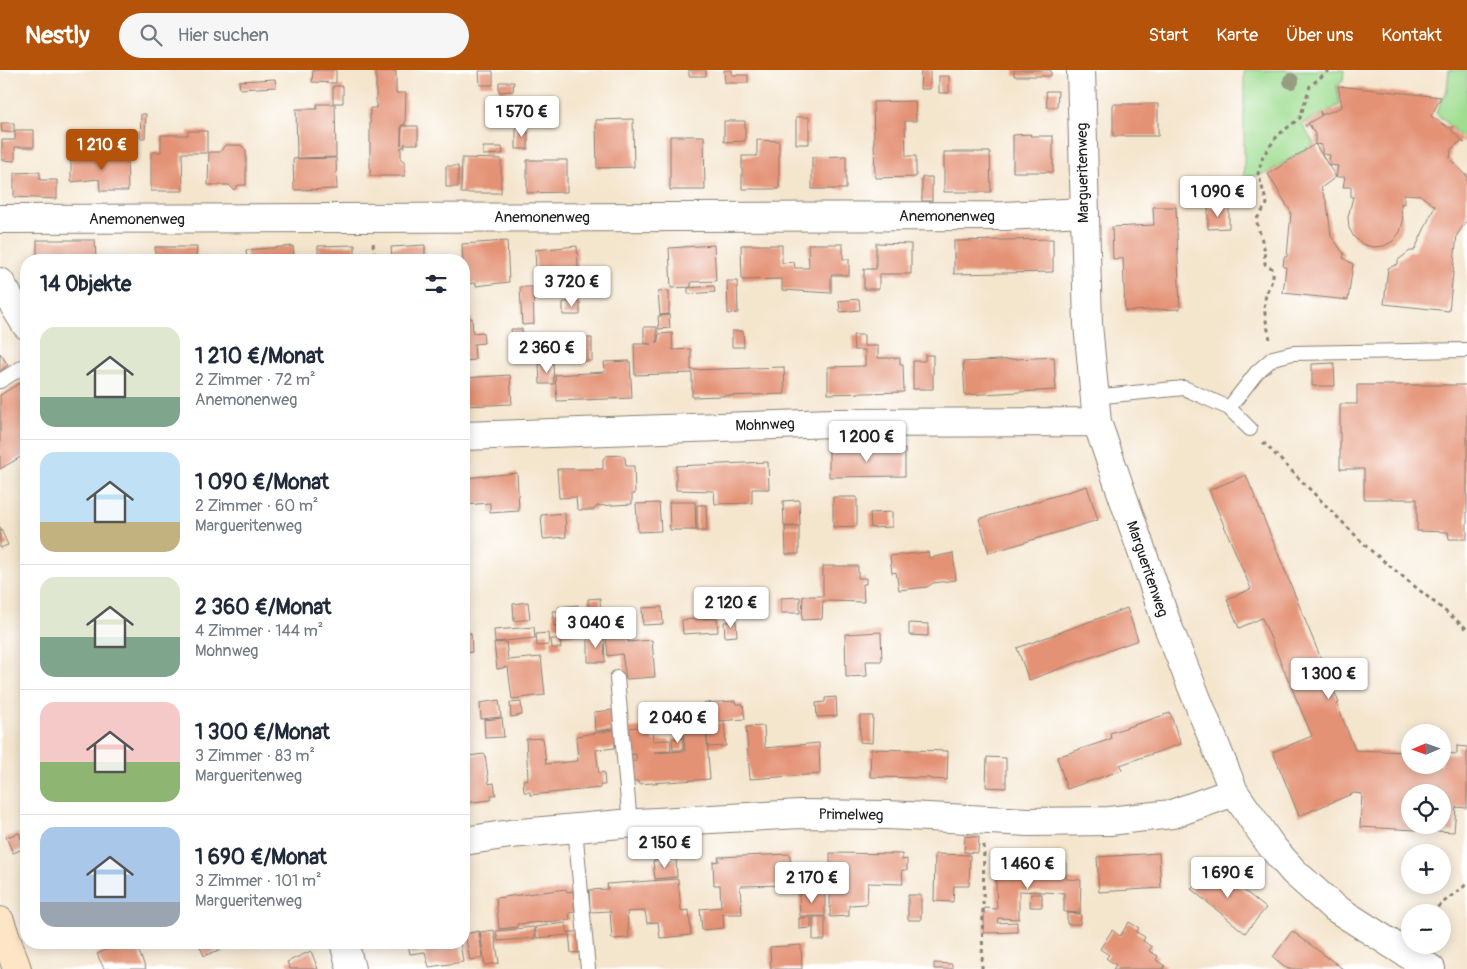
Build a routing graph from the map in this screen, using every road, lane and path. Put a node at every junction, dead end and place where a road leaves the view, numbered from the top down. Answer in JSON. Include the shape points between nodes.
{"nodes":[{"id":1,"x":1081,"y":70,"type":"edge"},
{"id":2,"x":1329,"y":70,"type":"edge"},
{"id":3,"x":1084,"y":212,"type":"junction"},
{"id":4,"x":0,"y":219,"type":"edge"},
{"id":5,"x":0,"y":282,"type":"edge"},
{"id":6,"x":20,"y":315,"type":"edge"},
{"id":7,"x":1467,"y":350,"type":"edge"},
{"id":8,"x":1273,"y":358,"type":"junction"},
{"id":9,"x":20,"y":369,"type":"edge"},
{"id":10,"x":0,"y":381,"type":"edge"},
{"id":11,"x":1229,"y":408,"type":"junction"},
{"id":12,"x":1095,"y":410,"type":"junction"},
{"id":13,"x":1250,"y":429,"type":"joint"},
{"id":14,"x":470,"y":436,"type":"edge"},
{"id":15,"x":1467,"y":629,"type":"edge"},
{"id":16,"x":618,"y":678,"type":"dead end"},
{"id":17,"x":1234,"y":792,"type":"junction"},
{"id":18,"x":985,"y":821,"type":"junction"},
{"id":19,"x":630,"y":824,"type":"junction"},
{"id":20,"x":575,"y":828,"type":"junction"},
{"id":21,"x":470,"y":840,"type":"edge"},
{"id":22,"x":1467,"y":884,"type":"edge"},
{"id":23,"x":1441,"y":904,"type":"edge"},
{"id":24,"x":0,"y":921,"type":"edge"},
{"id":25,"x":346,"y":949,"type":"edge"},
{"id":26,"x":17,"y":969,"type":"edge"},
{"id":27,"x":351,"y":969,"type":"edge"},
{"id":28,"x":588,"y":969,"type":"edge"},
{"id":29,"x":982,"y":969,"type":"edge"},
{"id":30,"x":1431,"y":969,"type":"edge"}],
"edges":[{"from":1,"to":3,"type":"street","name":"Margueritenweg"},
{"from":2,"to":8,"type":"path","via":[[1310,86],[1300,118],[1269,146],[1258,173],[1267,204],[1256,220],[1265,264],[1273,268],[1274,280],[1266,294],[1265,309]]},
{"from":3,"to":4,"type":"street","name":"Anemonenweg","via":[[996,216]]},
{"from":3,"to":12,"type":"street","name":"Margueritenweg"},
{"from":5,"to":6,"type":"street"},
{"from":7,"to":8,"type":"lane","via":[[1294,353]]},
{"from":8,"to":11,"type":"lane"},
{"from":9,"to":10,"type":"lane"},
{"from":11,"to":12,"type":"lane","via":[[1184,388]]},
{"from":11,"to":13,"type":"lane"},
{"from":12,"to":14,"type":"street","name":"Mohnweg"},
{"from":12,"to":17,"type":"street","name":"Margueritenweg","via":[[1167,624]]},
{"from":13,"to":15,"type":"path","via":[[1369,550]]},
{"from":16,"to":19,"type":"lane"},
{"from":17,"to":18,"type":"street","name":"Primelweg","via":[[1172,814],[1108,821]]},
{"from":17,"to":30,"type":"street","name":"Margueritenweg","via":[[1272,847],[1294,872],[1326,900]]},
{"from":18,"to":19,"type":"street","name":"Primelweg","via":[[800,814]]},
{"from":18,"to":29,"type":"path"},
{"from":19,"to":20,"type":"street","name":"Primelweg"},
{"from":20,"to":21,"type":"street","name":"Primelweg"},
{"from":20,"to":28,"type":"lane"},
{"from":22,"to":23,"type":"path"},
{"from":24,"to":26,"type":"main road"},
{"from":25,"to":27,"type":"street"}]}
